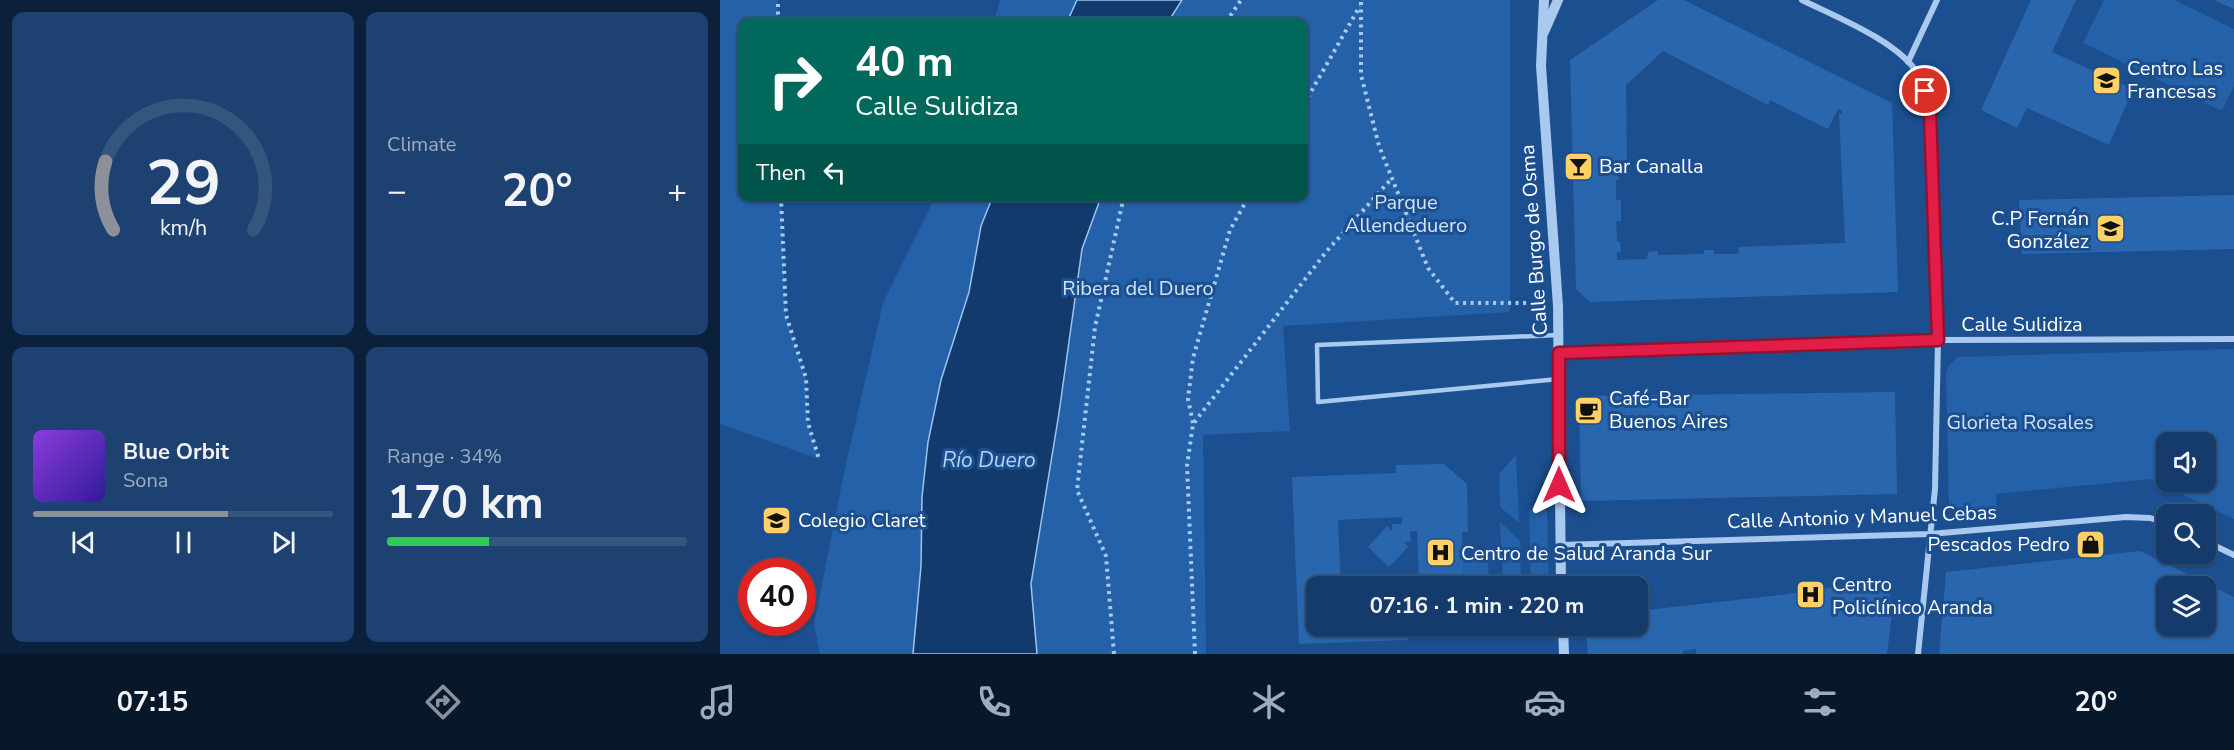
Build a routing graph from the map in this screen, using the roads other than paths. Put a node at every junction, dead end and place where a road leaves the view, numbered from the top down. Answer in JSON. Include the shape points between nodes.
{"nodes":[{"id":1,"x":1544,"y":0,"type":"edge"},
{"id":2,"x":1558,"y":0,"type":"edge"},
{"id":3,"x":1802,"y":0,"type":"edge"},
{"id":4,"x":1937,"y":0,"type":"edge"},
{"id":5,"x":1543,"y":35,"type":"junction"},
{"id":6,"x":1908,"y":62,"type":"junction"},
{"id":7,"x":1559,"y":335,"type":"junction"},
{"id":8,"x":2234,"y":339,"type":"edge"},
{"id":9,"x":1938,"y":340,"type":"junction"},
{"id":10,"x":1559,"y":353,"type":"junction"},
{"id":11,"x":1559,"y":379,"type":"junction"},
{"id":12,"x":2156,"y":520,"type":"edge"},
{"id":13,"x":1930,"y":534,"type":"junction"},
{"id":14,"x":1559,"y":544,"type":"junction"},
{"id":15,"x":2216,"y":546,"type":"edge"},
{"id":16,"x":2234,"y":555,"type":"edge"},
{"id":17,"x":1561,"y":576,"type":"edge"},
{"id":18,"x":1563,"y":636,"type":"edge"},
{"id":19,"x":1564,"y":654,"type":"edge"},
{"id":20,"x":1918,"y":654,"type":"edge"}],
"edges":[{"from":1,"to":5,"type":"street","name":"Calle Burgo de Osma"},
{"from":2,"to":5,"type":"street","name":"Calle Burgo de Osma"},
{"from":3,"to":6,"type":"street","via":[[1888,45]]},
{"from":4,"to":6,"type":"street"},
{"from":5,"to":7,"type":"street","name":"Calle Burgo de Osma","via":[[1541,66]]},
{"from":6,"to":9,"type":"street","via":[[1918,74],[1930,113]]},
{"from":7,"to":10,"type":"street","name":"Calle Burgo de Osma"},
{"from":7,"to":11,"type":"lane","via":[[1317,345],[1318,402]]},
{"from":8,"to":9,"type":"street","name":"Calle Sulidiza"},
{"from":9,"to":10,"type":"street","name":"Calle Sulidiza"},
{"from":9,"to":13,"type":"street","via":[[1935,489]]},
{"from":10,"to":11,"type":"street","name":"Calle Burgo de Osma"},
{"from":11,"to":14,"type":"street","name":"Calle Burgo de Osma"},
{"from":12,"to":13,"type":"street","name":"Calle Antonio y Manuel Cebas","via":[[2126,517]]},
{"from":13,"to":14,"type":"street","name":"Calle Antonio y Manuel Cebas"},
{"from":13,"to":20,"type":"street"},
{"from":14,"to":17,"type":"street","name":"Calle Burgo de Osma"},
{"from":15,"to":16,"type":"street"},
{"from":18,"to":19,"type":"street"}]}
